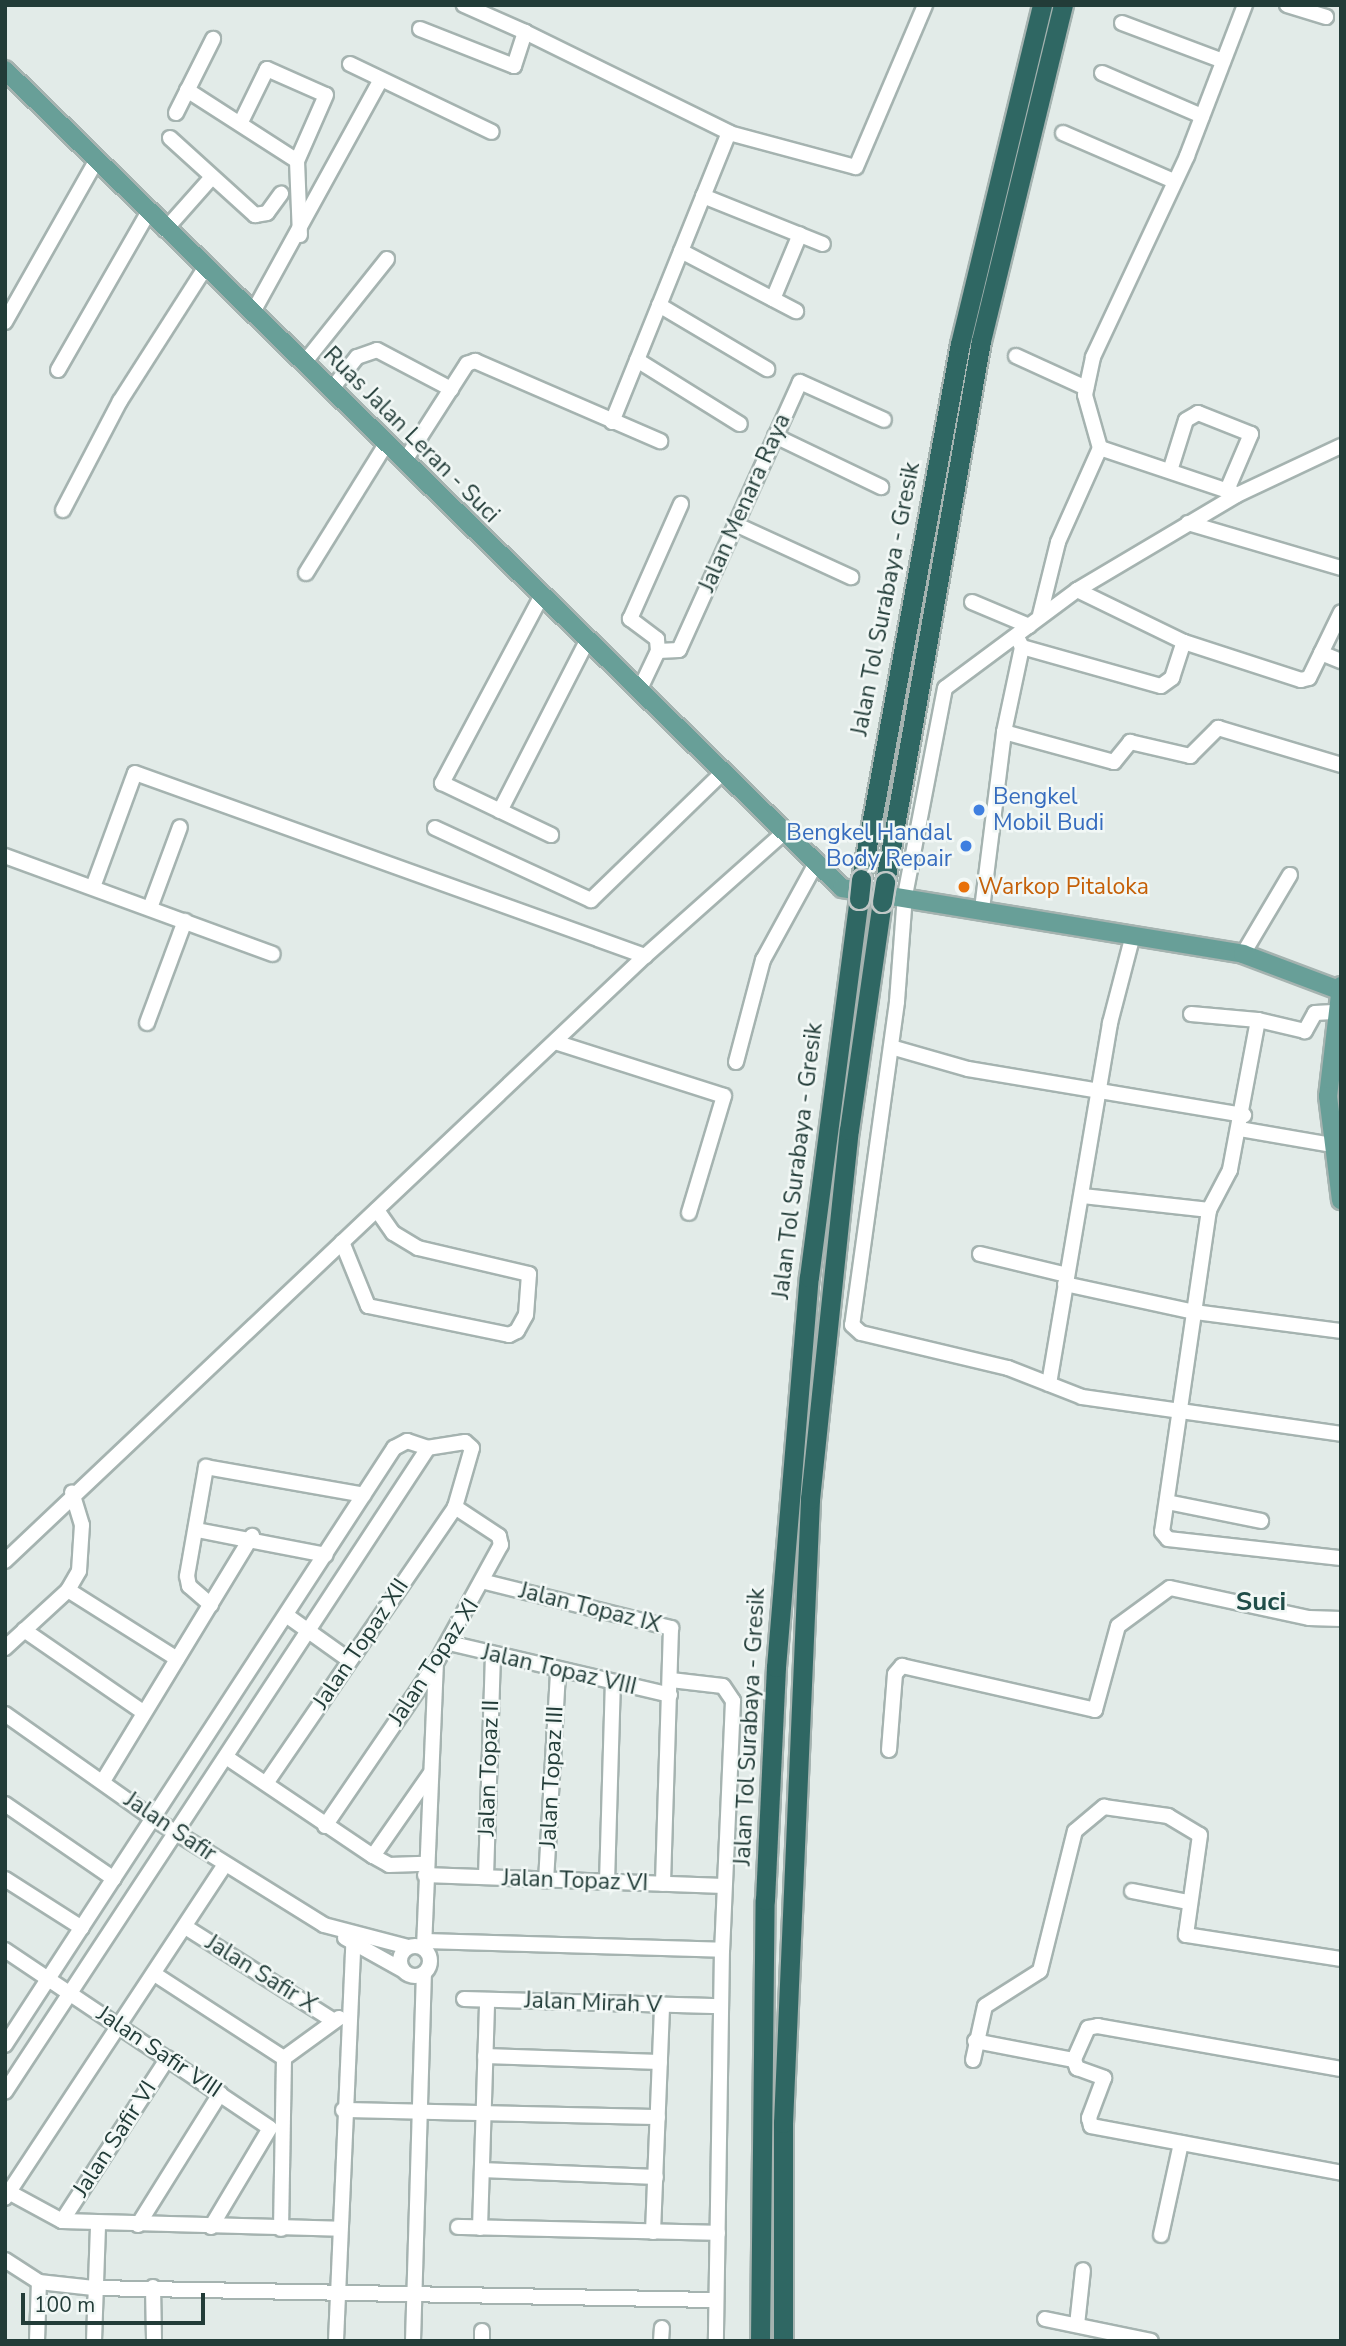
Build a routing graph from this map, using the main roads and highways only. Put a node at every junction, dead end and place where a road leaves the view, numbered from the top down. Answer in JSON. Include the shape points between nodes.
{"nodes":[{"id":1,"x":1042,"y":5,"type":"edge"},
{"id":2,"x":1063,"y":5,"type":"edge"},
{"id":3,"x":5,"y":70,"type":"edge"},
{"id":4,"x":1340,"y":988,"type":"edge"},
{"id":5,"x":1341,"y":1200,"type":"edge"},
{"id":6,"x":760,"y":2341,"type":"edge"},
{"id":7,"x":783,"y":2341,"type":"edge"}],
"edges":[{"from":1,"to":6,"type":"highway","name":"Jalan Tol Surabaya - Gresik","bridge":true,"via":[[960,344],[862,878],[808,1277],[780,1615],[766,1887]]},
{"from":2,"to":7,"type":"highway","name":"Jalan Tol Surabaya - Gresik","via":[[981,341],[884,892],[849,1130],[810,1499],[784,2109]]},
{"from":3,"to":4,"type":"main road","name":"Ruas Jalan Leran - Suci","via":[[95,163],[842,888],[1243,954]]},
{"from":4,"to":5,"type":"main road","via":[[1328,1096]]}]}
